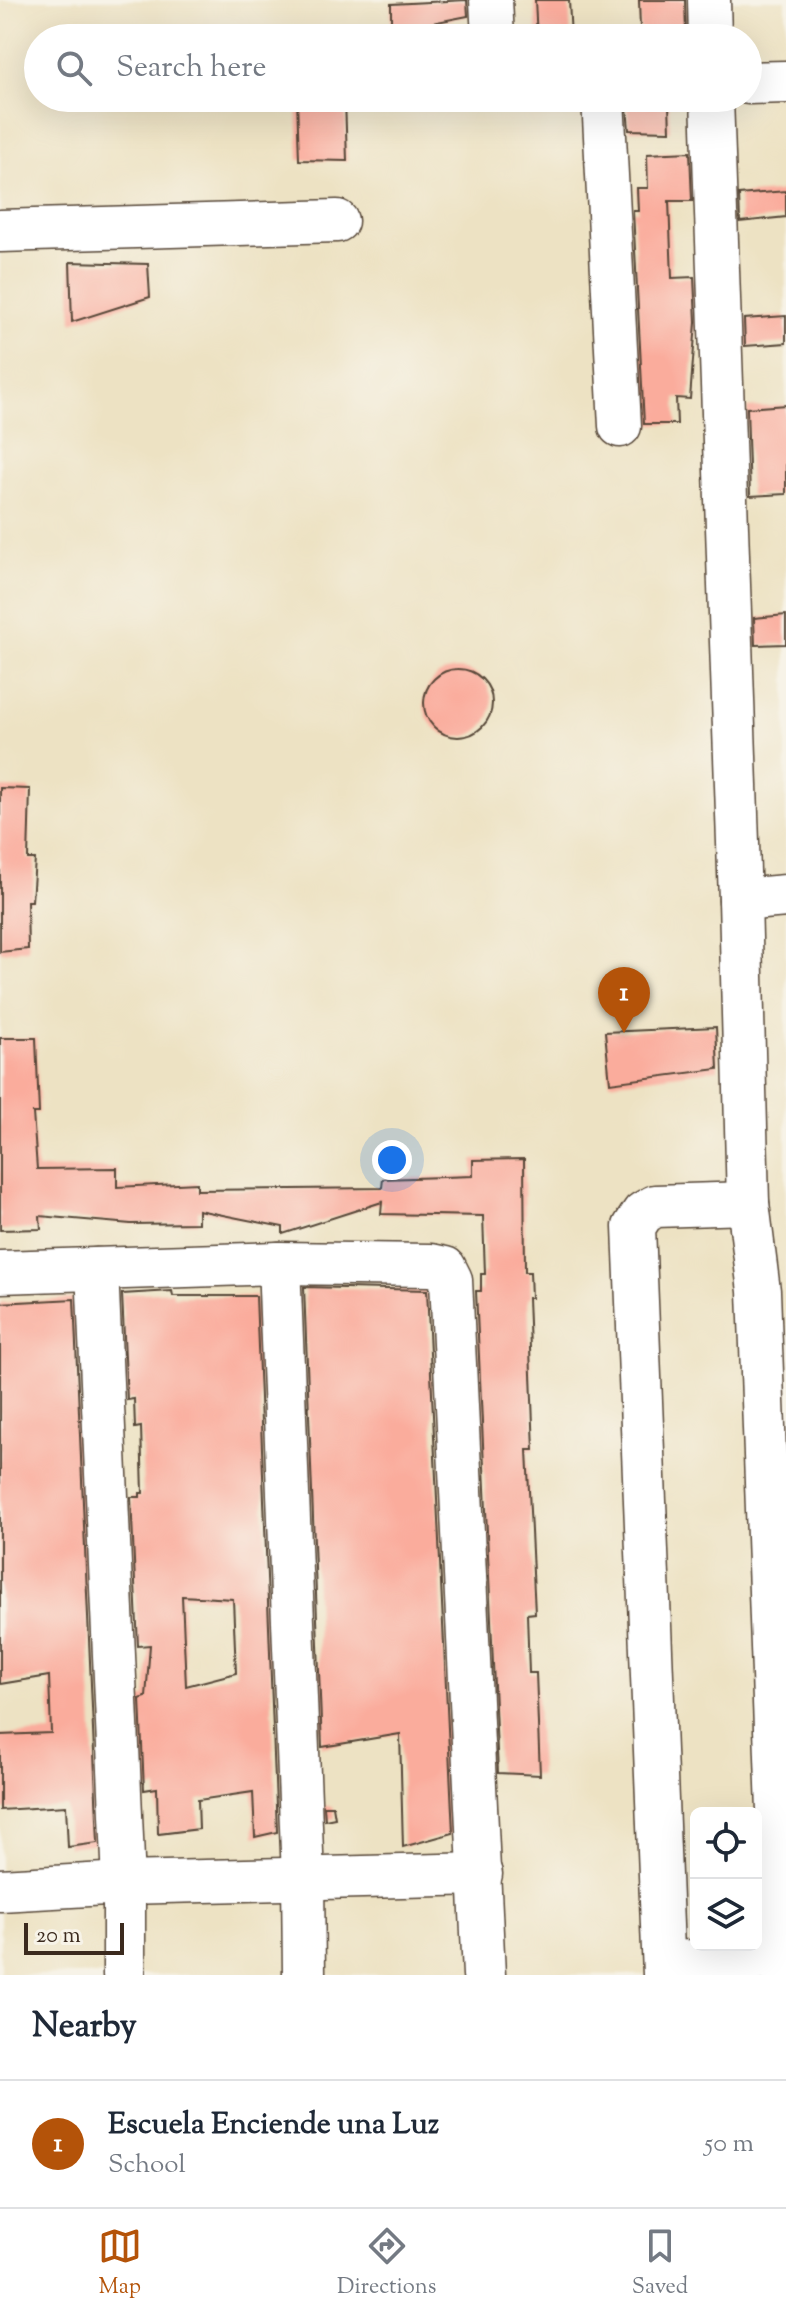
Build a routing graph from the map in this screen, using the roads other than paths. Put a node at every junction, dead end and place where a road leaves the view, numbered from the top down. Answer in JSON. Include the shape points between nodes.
{"nodes":[{"id":1,"x":491,"y":0,"type":"edge"},
{"id":2,"x":709,"y":0,"type":"edge"},
{"id":3,"x":492,"y":24,"type":"edge"},
{"id":4,"x":710,"y":24,"type":"edge"},
{"id":5,"x":786,"y":82,"type":"edge"},
{"id":6,"x":762,"y":83,"type":"edge"},
{"id":7,"x":604,"y":112,"type":"edge"},
{"id":8,"x":712,"y":112,"type":"edge"},
{"id":9,"x":337,"y":221,"type":"dead end"},
{"id":10,"x":0,"y":231,"type":"edge"},
{"id":11,"x":620,"y":426,"type":"dead end"},
{"id":12,"x":786,"y":896,"type":"edge"},
{"id":13,"x":740,"y":900,"type":"junction"},
{"id":14,"x":748,"y":1203,"type":"junction"},
{"id":15,"x":279,"y":1263,"type":"junction"},
{"id":16,"x":97,"y":1269,"type":"junction"},
{"id":17,"x":0,"y":1272,"type":"edge"},
{"id":18,"x":773,"y":1291,"type":"edge"},
{"id":19,"x":481,"y":1874,"type":"junction"},
{"id":20,"x":303,"y":1878,"type":"junction"},
{"id":21,"x":124,"y":1883,"type":"junction"},
{"id":22,"x":0,"y":1890,"type":"edge"},
{"id":23,"x":784,"y":1964,"type":"edge"},
{"id":24,"x":664,"y":1969,"type":"edge"},
{"id":25,"x":124,"y":1975,"type":"edge"},
{"id":26,"x":304,"y":1975,"type":"edge"},
{"id":27,"x":484,"y":1975,"type":"edge"}],
"edges":[{"from":1,"to":3,"type":"street"},
{"from":2,"to":4,"type":"street"},
{"from":5,"to":6,"type":"street"},
{"from":7,"to":11,"type":"street"},
{"from":8,"to":13,"type":"street"},
{"from":9,"to":10,"type":"street"},
{"from":12,"to":13,"type":"street"},
{"from":13,"to":14,"type":"street"},
{"from":14,"to":18,"type":"street"},
{"from":14,"to":24,"type":"street","via":[[655,1206],[634,1227]]},
{"from":15,"to":16,"type":"street"},
{"from":15,"to":19,"type":"street","via":[[431,1265],[445,1268],[451,1280]]},
{"from":15,"to":20,"type":"street"},
{"from":16,"to":17,"type":"street"},
{"from":16,"to":21,"type":"street"},
{"from":18,"to":23,"type":"street"},
{"from":19,"to":20,"type":"street"},
{"from":19,"to":27,"type":"street"},
{"from":20,"to":21,"type":"street"},
{"from":20,"to":26,"type":"street"},
{"from":21,"to":22,"type":"street"},
{"from":21,"to":25,"type":"street"},
{"from":23,"to":24,"type":"street"}]}
